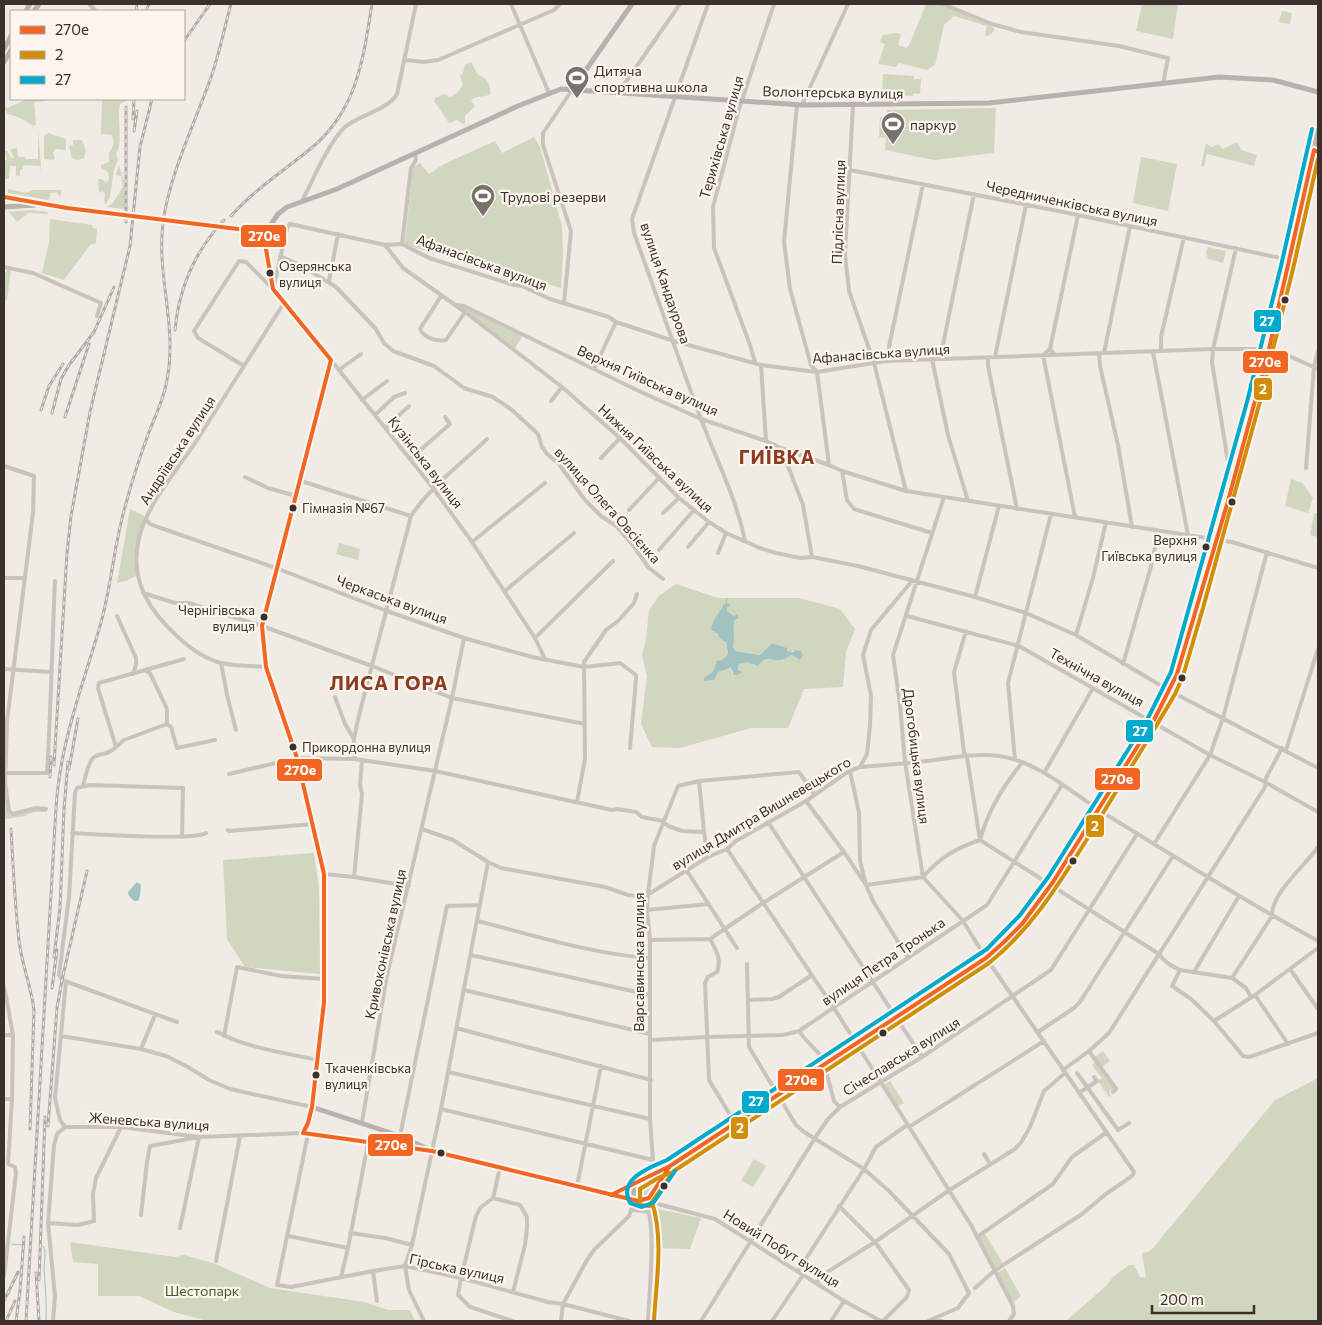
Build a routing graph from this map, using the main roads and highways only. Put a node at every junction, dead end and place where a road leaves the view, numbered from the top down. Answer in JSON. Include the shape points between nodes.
{"nodes":[{"id":1,"x":632,"y":4,"type":"edge"},
{"id":2,"x":572,"y":90,"type":"junction"},
{"id":3,"x":1318,"y":92,"type":"edge"},
{"id":4,"x":1318,"y":130,"type":"edge"},
{"id":5,"x":1316,"y":151,"type":"edge"},
{"id":6,"x":4,"y":197,"type":"edge"},
{"id":7,"x":46,"y":205,"type":"junction"},
{"id":8,"x":4,"y":207,"type":"edge"},
{"id":9,"x":264,"y":232,"type":"junction"},
{"id":10,"x":432,"y":1151,"type":"joint"},
{"id":11,"x":670,"y":1166,"type":"junction"},
{"id":12,"x":528,"y":1175,"type":"joint"},
{"id":13,"x":648,"y":1176,"type":"junction"},
{"id":14,"x":657,"y":1184,"type":"junction"},
{"id":15,"x":635,"y":1185,"type":"junction"},
{"id":16,"x":611,"y":1195,"type":"junction"},
{"id":17,"x":635,"y":1200,"type":"junction"}],
"edges":[{"from":1,"to":2,"type":"main road"},
{"from":2,"to":3,"type":"main road","name":"Волонтерська вулиця","via":[[799,105],[989,103],[1219,77],[1273,80]]},
{"from":2,"to":9,"type":"main road","via":[[550,93],[337,189],[282,210]]},
{"from":4,"to":5,"type":"main road"},
{"from":5,"to":11,"type":"main road","via":[[1269,348],[1177,674],[1153,721],[1050,885],[1025,921],[986,958]]},
{"from":6,"to":7,"type":"main road"},
{"from":7,"to":8,"type":"main road"},
{"from":7,"to":9,"type":"main road"},
{"from":9,"to":10,"type":"main road","name":"Кузінська вулиця","via":[[273,289],[331,360],[262,626],[266,668],[297,758],[324,874],[324,1002],[312,1107],[362,1122]]},
{"from":10,"to":12,"type":"main road","name":"Женевська вулиця"},
{"from":11,"to":13,"type":"main road"},
{"from":11,"to":14,"type":"main road"},
{"from":12,"to":16,"type":"main road","name":"Новий Побут вулиця"},
{"from":13,"to":14,"type":"main road"},
{"from":13,"to":15,"type":"main road"},
{"from":14,"to":17,"type":"main road","name":"Новий Побут вулиця","via":[[647,1199]]},
{"from":15,"to":16,"type":"main road"},
{"from":15,"to":17,"type":"main road"},
{"from":16,"to":17,"type":"main road","name":"Новий Побут вулиця"}]}
